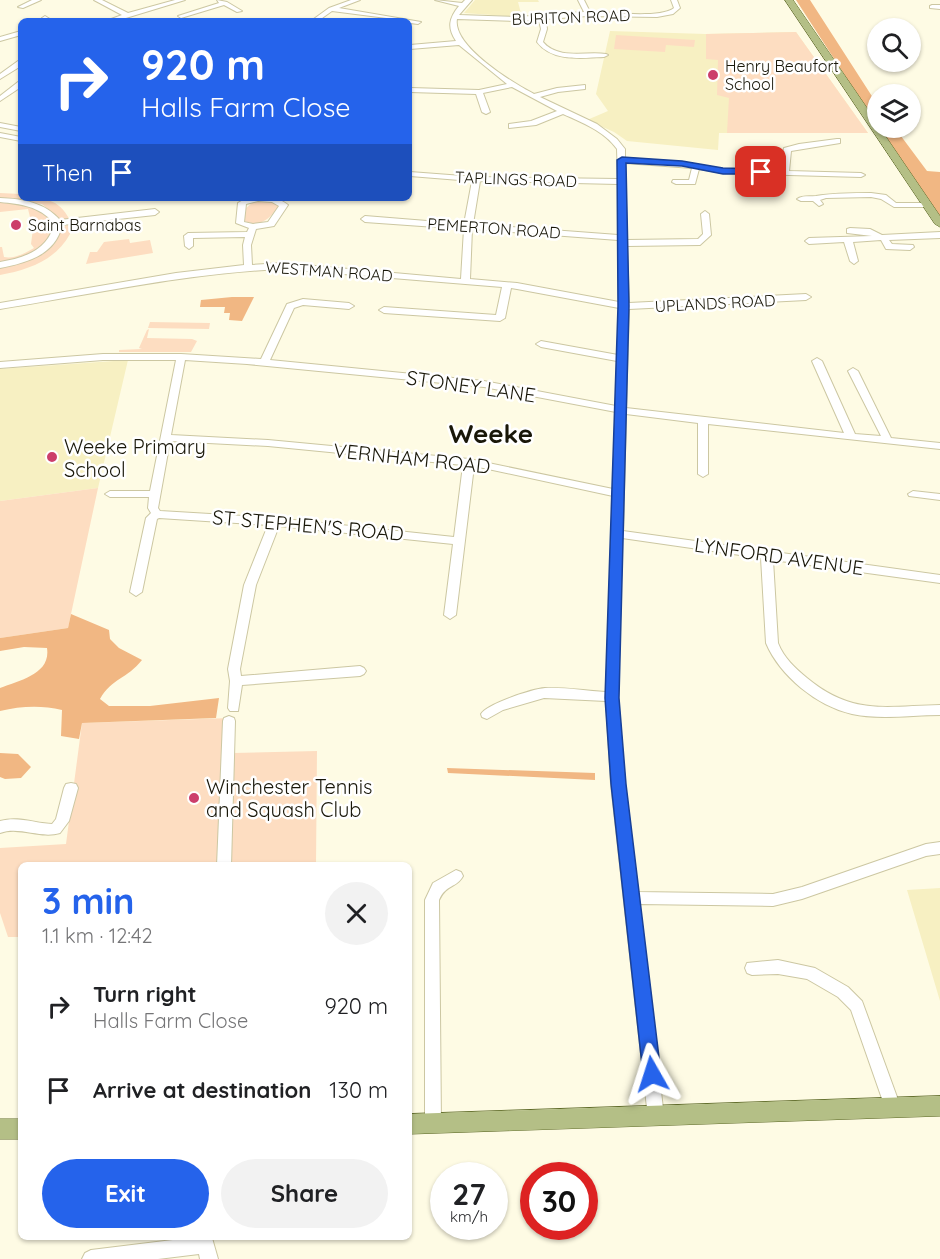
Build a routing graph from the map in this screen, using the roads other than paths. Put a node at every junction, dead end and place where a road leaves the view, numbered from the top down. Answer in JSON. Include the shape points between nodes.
{"nodes":[{"id":1,"x":38,"y":0,"type":"edge"},
{"id":2,"x":97,"y":0,"type":"edge"},
{"id":3,"x":179,"y":0,"type":"edge"},
{"id":4,"x":357,"y":0,"type":"edge"},
{"id":5,"x":438,"y":0,"type":"edge"},
{"id":6,"x":581,"y":0,"type":"edge"},
{"id":7,"x":674,"y":0,"type":"edge"},
{"id":8,"x":789,"y":0,"type":"edge"},
{"id":9,"x":222,"y":2,"type":"edge"},
{"id":10,"x":466,"y":3,"type":"edge"},
{"id":11,"x":21,"y":7,"type":"dead end"},
{"id":12,"x":932,"y":7,"type":"dead end"},
{"id":13,"x":940,"y":7,"type":"edge"},
{"id":14,"x":331,"y":9,"type":"junction"},
{"id":15,"x":239,"y":11,"type":"dead end"},
{"id":16,"x":588,"y":14,"type":"junction"},
{"id":17,"x":126,"y":15,"type":"junction"},
{"id":18,"x":181,"y":16,"type":"dead end"},
{"id":19,"x":455,"y":16,"type":"junction"},
{"id":20,"x":118,"y":18,"type":"edge"},
{"id":21,"x":318,"y":18,"type":"edge"},
{"id":22,"x":391,"y":18,"type":"edge"},
{"id":23,"x":542,"y":18,"type":"junction"},
{"id":24,"x":412,"y":21,"type":"edge"},
{"id":25,"x":418,"y":22,"type":"dead end"},
{"id":26,"x":18,"y":34,"type":"edge"},
{"id":27,"x":0,"y":39,"type":"edge"},
{"id":28,"x":461,"y":43,"type":"junction"},
{"id":29,"x":412,"y":46,"type":"edge"},
{"id":30,"x":604,"y":55,"type":"dead end"},
{"id":31,"x":18,"y":65,"type":"edge"},
{"id":32,"x":0,"y":77,"type":"edge"},
{"id":33,"x":512,"y":85,"type":"junction"},
{"id":34,"x":0,"y":86,"type":"edge"},
{"id":35,"x":18,"y":86,"type":"edge"},
{"id":36,"x":582,"y":87,"type":"dead end"},
{"id":37,"x":412,"y":90,"type":"edge"},
{"id":38,"x":479,"y":92,"type":"junction"},
{"id":39,"x":532,"y":97,"type":"junction"},
{"id":40,"x":0,"y":99,"type":"edge"},
{"id":41,"x":486,"y":112,"type":"dead end"},
{"id":42,"x":561,"y":112,"type":"junction"},
{"id":43,"x":0,"y":125,"type":"edge"},
{"id":44,"x":512,"y":126,"type":"dead end"},
{"id":45,"x":18,"y":128,"type":"edge"},
{"id":46,"x":0,"y":135,"type":"edge"},
{"id":47,"x":18,"y":138,"type":"edge"},
{"id":48,"x":837,"y":141,"type":"dead end"},
{"id":49,"x":622,"y":160,"type":"junction"},
{"id":50,"x":696,"y":167,"type":"junction"},
{"id":51,"x":785,"y":173,"type":"junction"},
{"id":52,"x":412,"y":174,"type":"edge"},
{"id":53,"x":861,"y":175,"type":"dead end"},
{"id":54,"x":476,"y":179,"type":"junction"},
{"id":55,"x":623,"y":182,"type":"junction"},
{"id":56,"x":675,"y":182,"type":"dead end"},
{"id":57,"x":801,"y":199,"type":"dead end"},
{"id":58,"x":0,"y":200,"type":"edge"},
{"id":59,"x":246,"y":201,"type":"edge"},
{"id":60,"x":274,"y":201,"type":"edge"},
{"id":61,"x":927,"y":205,"type":"junction"},
{"id":62,"x":155,"y":212,"type":"dead end"},
{"id":63,"x":705,"y":214,"type":"dead end"},
{"id":64,"x":365,"y":219,"type":"dead end"},
{"id":65,"x":58,"y":223,"type":"junction"},
{"id":66,"x":940,"y":224,"type":"edge"},
{"id":67,"x":468,"y":226,"type":"junction"},
{"id":68,"x":252,"y":231,"type":"junction"},
{"id":69,"x":940,"y":235,"type":"edge"},
{"id":70,"x":849,"y":236,"type":"junction"},
{"id":71,"x":813,"y":239,"type":"dead end"},
{"id":72,"x":622,"y":241,"type":"junction"},
{"id":73,"x":884,"y":242,"type":"junction"},
{"id":74,"x":189,"y":246,"type":"dead end"},
{"id":75,"x":910,"y":247,"type":"dead end"},
{"id":76,"x":868,"y":248,"type":"dead end"},
{"id":77,"x":854,"y":261,"type":"dead end"},
{"id":78,"x":0,"y":265,"type":"edge"},
{"id":79,"x":248,"y":267,"type":"junction"},
{"id":80,"x":465,"y":281,"type":"junction"},
{"id":81,"x":507,"y":285,"type":"junction"},
{"id":82,"x":806,"y":297,"type":"dead end"},
{"id":83,"x":0,"y":306,"type":"edge"},
{"id":84,"x":349,"y":306,"type":"dead end"},
{"id":85,"x":624,"y":306,"type":"junction"},
{"id":86,"x":384,"y":310,"type":"dead end"},
{"id":87,"x":541,"y":344,"type":"dead end"},
{"id":88,"x":181,"y":357,"type":"junction"},
{"id":89,"x":622,"y":359,"type":"junction"},
{"id":90,"x":817,"y":361,"type":"dead end"},
{"id":91,"x":264,"y":363,"type":"junction"},
{"id":92,"x":0,"y":365,"type":"edge"},
{"id":93,"x":853,"y":371,"type":"dead end"},
{"id":94,"x":621,"y":410,"type":"junction"},
{"id":95,"x":704,"y":421,"type":"junction"},
{"id":96,"x":851,"y":436,"type":"junction"},
{"id":97,"x":166,"y":438,"type":"junction"},
{"id":98,"x":888,"y":441,"type":"junction"},
{"id":99,"x":940,"y":446,"type":"edge"},
{"id":100,"x":469,"y":462,"type":"junction"},
{"id":101,"x":703,"y":474,"type":"dead end"},
{"id":102,"x":110,"y":494,"type":"dead end"},
{"id":103,"x":155,"y":494,"type":"junction"},
{"id":104,"x":913,"y":494,"type":"dead end"},
{"id":105,"x":619,"y":495,"type":"junction"},
{"id":106,"x":940,"y":497,"type":"edge"},
{"id":107,"x":157,"y":514,"type":"junction"},
{"id":108,"x":275,"y":522,"type":"junction"},
{"id":109,"x":617,"y":534,"type":"junction"},
{"id":110,"x":458,"y":541,"type":"junction"},
{"id":111,"x":767,"y":555,"type":"junction"},
{"id":112,"x":940,"y":579,"type":"edge"},
{"id":113,"x":136,"y":592,"type":"dead end"},
{"id":114,"x":450,"y":615,"type":"dead end"},
{"id":115,"x":360,"y":671,"type":"dead end"},
{"id":116,"x":236,"y":681,"type":"junction"},
{"id":117,"x":612,"y":698,"type":"junction"},
{"id":118,"x":940,"y":710,"type":"edge"},
{"id":119,"x":487,"y":714,"type":"dead end"},
{"id":120,"x":71,"y":788,"type":"dead end"},
{"id":121,"x":0,"y":827,"type":"edge"},
{"id":122,"x":940,"y":848,"type":"edge"},
{"id":123,"x":224,"y":862,"type":"edge"},
{"id":124,"x":456,"y":876,"type":"dead end"},
{"id":125,"x":633,"y":898,"type":"junction"},
{"id":126,"x":752,"y":968,"type":"dead end"},
{"id":127,"x":940,"y":1106,"type":"edge"},
{"id":128,"x":892,"y":1108,"type":"junction"},
{"id":129,"x":656,"y":1117,"type":"junction"},
{"id":130,"x":412,"y":1124,"type":"edge"},
{"id":131,"x":433,"y":1124,"type":"junction"},
{"id":132,"x":18,"y":1129,"type":"edge"},
{"id":133,"x":0,"y":1130,"type":"edge"},
{"id":134,"x":90,"y":1259,"type":"edge"},
{"id":135,"x":209,"y":1259,"type":"edge"}],
"edges":[{"from":1,"to":11,"type":"street"},
{"from":2,"to":17,"type":"street"},
{"from":3,"to":17,"type":"street"},
{"from":4,"to":14,"type":"street"},
{"from":5,"to":10,"type":"street"},
{"from":6,"to":16,"type":"street"},
{"from":7,"to":16,"type":"street","name":"BURITON ROAD","via":[[677,8],[666,14]]},
{"from":8,"to":61,"type":"main road"},
{"from":9,"to":15,"type":"street"},
{"from":9,"to":18,"type":"street"},
{"from":10,"to":19,"type":"street"},
{"from":12,"to":13,"type":"street"},
{"from":14,"to":21,"type":"street"},
{"from":14,"to":22,"type":"street"},
{"from":16,"to":23,"type":"street","name":"BURITON ROAD"},
{"from":17,"to":20,"type":"street"},
{"from":19,"to":23,"type":"street","name":"BURITON ROAD"},
{"from":19,"to":28,"type":"street","via":[[453,29]]},
{"from":23,"to":30,"type":"street","via":[[540,42],[547,49],[562,54]]},
{"from":24,"to":25,"type":"street"},
{"from":26,"to":27,"type":"street"},
{"from":28,"to":29,"type":"street"},
{"from":28,"to":33,"type":"street"},
{"from":31,"to":32,"type":"street"},
{"from":33,"to":38,"type":"street"},
{"from":33,"to":39,"type":"street"},
{"from":34,"to":35,"type":"street"},
{"from":35,"to":40,"type":"street"},
{"from":36,"to":39,"type":"street"},
{"from":37,"to":38,"type":"street"},
{"from":38,"to":41,"type":"street"},
{"from":39,"to":42,"type":"street"},
{"from":42,"to":44,"type":"street"},
{"from":42,"to":49,"type":"street","via":[[614,138]]},
{"from":43,"to":45,"type":"street"},
{"from":46,"to":47,"type":"street"},
{"from":48,"to":51,"type":"street","via":[[787,150]]},
{"from":49,"to":50,"type":"street"},
{"from":49,"to":55,"type":"street"},
{"from":50,"to":51,"type":"street"},
{"from":50,"to":56,"type":"street","via":[[692,182]]},
{"from":51,"to":53,"type":"street","via":[[841,170]]},
{"from":52,"to":54,"type":"street","name":"TAPLINGS ROAD"},
{"from":54,"to":55,"type":"street","name":"TAPLINGS ROAD"},
{"from":54,"to":67,"type":"street"},
{"from":55,"to":72,"type":"street"},
{"from":57,"to":61,"type":"street","via":[[817,202],[826,196],[871,195],[894,205]]},
{"from":58,"to":65,"type":"street","via":[[38,205]]},
{"from":59,"to":68,"type":"street","via":[[240,223]]},
{"from":60,"to":68,"type":"street","via":[[284,205],[271,224]]},
{"from":61,"to":66,"type":"main road"},
{"from":62,"to":65,"type":"street"},
{"from":63,"to":72,"type":"street","name":"PEMERTON ROAD","via":[[707,235],[700,242]]},
{"from":64,"to":67,"type":"street","name":"PEMERTON ROAD"},
{"from":65,"to":78,"type":"street","via":[[54,239],[47,246],[18,262]]},
{"from":67,"to":72,"type":"street","name":"PEMERTON ROAD"},
{"from":67,"to":80,"type":"street"},
{"from":68,"to":74,"type":"street","via":[[188,236]]},
{"from":68,"to":79,"type":"street","via":[[247,245]]},
{"from":69,"to":73,"type":"street"},
{"from":70,"to":71,"type":"street"},
{"from":70,"to":73,"type":"street"},
{"from":70,"to":77,"type":"street"},
{"from":72,"to":85,"type":"street"},
{"from":73,"to":75,"type":"street"},
{"from":73,"to":76,"type":"street"},
{"from":79,"to":80,"type":"street","name":"WESTMAN ROAD","via":[[282,266]]},
{"from":79,"to":83,"type":"street","name":"WESTMAN ROAD"},
{"from":80,"to":81,"type":"street","name":"WESTMAN ROAD"},
{"from":81,"to":85,"type":"street","name":"WESTMAN ROAD"},
{"from":81,"to":86,"type":"street","via":[[500,318]]},
{"from":82,"to":85,"type":"street","name":"UPLANDS ROAD"},
{"from":84,"to":91,"type":"street","via":[[303,302],[290,306]]},
{"from":85,"to":89,"type":"street"},
{"from":87,"to":89,"type":"street"},
{"from":88,"to":91,"type":"street","name":"STONEY LANE"},
{"from":88,"to":92,"type":"street","name":"STONEY LANE","via":[[104,357]]},
{"from":88,"to":97,"type":"street"},
{"from":89,"to":94,"type":"street"},
{"from":90,"to":96,"type":"street"},
{"from":91,"to":94,"type":"street","name":"STONEY LANE","via":[[484,384]]},
{"from":93,"to":98,"type":"street"},
{"from":94,"to":95,"type":"street","name":"STONEY LANE"},
{"from":94,"to":105,"type":"street"},
{"from":95,"to":96,"type":"street","name":"STONEY LANE"},
{"from":95,"to":101,"type":"street"},
{"from":96,"to":98,"type":"street","name":"STONEY LANE"},
{"from":97,"to":100,"type":"street","name":"VERNHAM ROAD","via":[[268,443]]},
{"from":97,"to":103,"type":"street"},
{"from":98,"to":99,"type":"street","name":"STONEY LANE"},
{"from":100,"to":105,"type":"street","name":"VERNHAM ROAD"},
{"from":100,"to":110,"type":"street"},
{"from":102,"to":103,"type":"street"},
{"from":103,"to":107,"type":"street","via":[[153,508]]},
{"from":104,"to":106,"type":"street"},
{"from":105,"to":109,"type":"street"},
{"from":107,"to":108,"type":"street","name":"ST STEPHEN'S ROAD"},
{"from":107,"to":113,"type":"street","via":[[152,518]]},
{"from":108,"to":110,"type":"street","name":"ST STEPHEN'S ROAD"},
{"from":108,"to":116,"type":"street","via":[[250,585],[234,669]]},
{"from":109,"to":111,"type":"street","name":"LYNFORD AVENUE"},
{"from":109,"to":117,"type":"street"},
{"from":110,"to":114,"type":"street"},
{"from":111,"to":112,"type":"street","name":"LYNFORD AVENUE"},
{"from":111,"to":118,"type":"street","via":[[772,643],[781,663],[851,708]]},
{"from":115,"to":116,"type":"street"},
{"from":116,"to":123,"type":"street"},
{"from":117,"to":119,"type":"street","via":[[544,693]]},
{"from":117,"to":125,"type":"street","via":[[618,784]]},
{"from":120,"to":121,"type":"street","via":[[62,821],[55,829],[7,823]]},
{"from":122,"to":125,"type":"street","via":[[773,900]]},
{"from":124,"to":131,"type":"street","via":[[438,887],[432,900]]},
{"from":125,"to":129,"type":"street"},
{"from":126,"to":128,"type":"street","via":[[778,967],[810,973],[843,992],[857,1006]]},
{"from":127,"to":128,"type":"main road"},
{"from":128,"to":129,"type":"main road"},
{"from":129,"to":131,"type":"main road"},
{"from":130,"to":131,"type":"main road"},
{"from":132,"to":133,"type":"main road"},
{"from":134,"to":135,"type":"street","via":[[207,1244]]}]}
